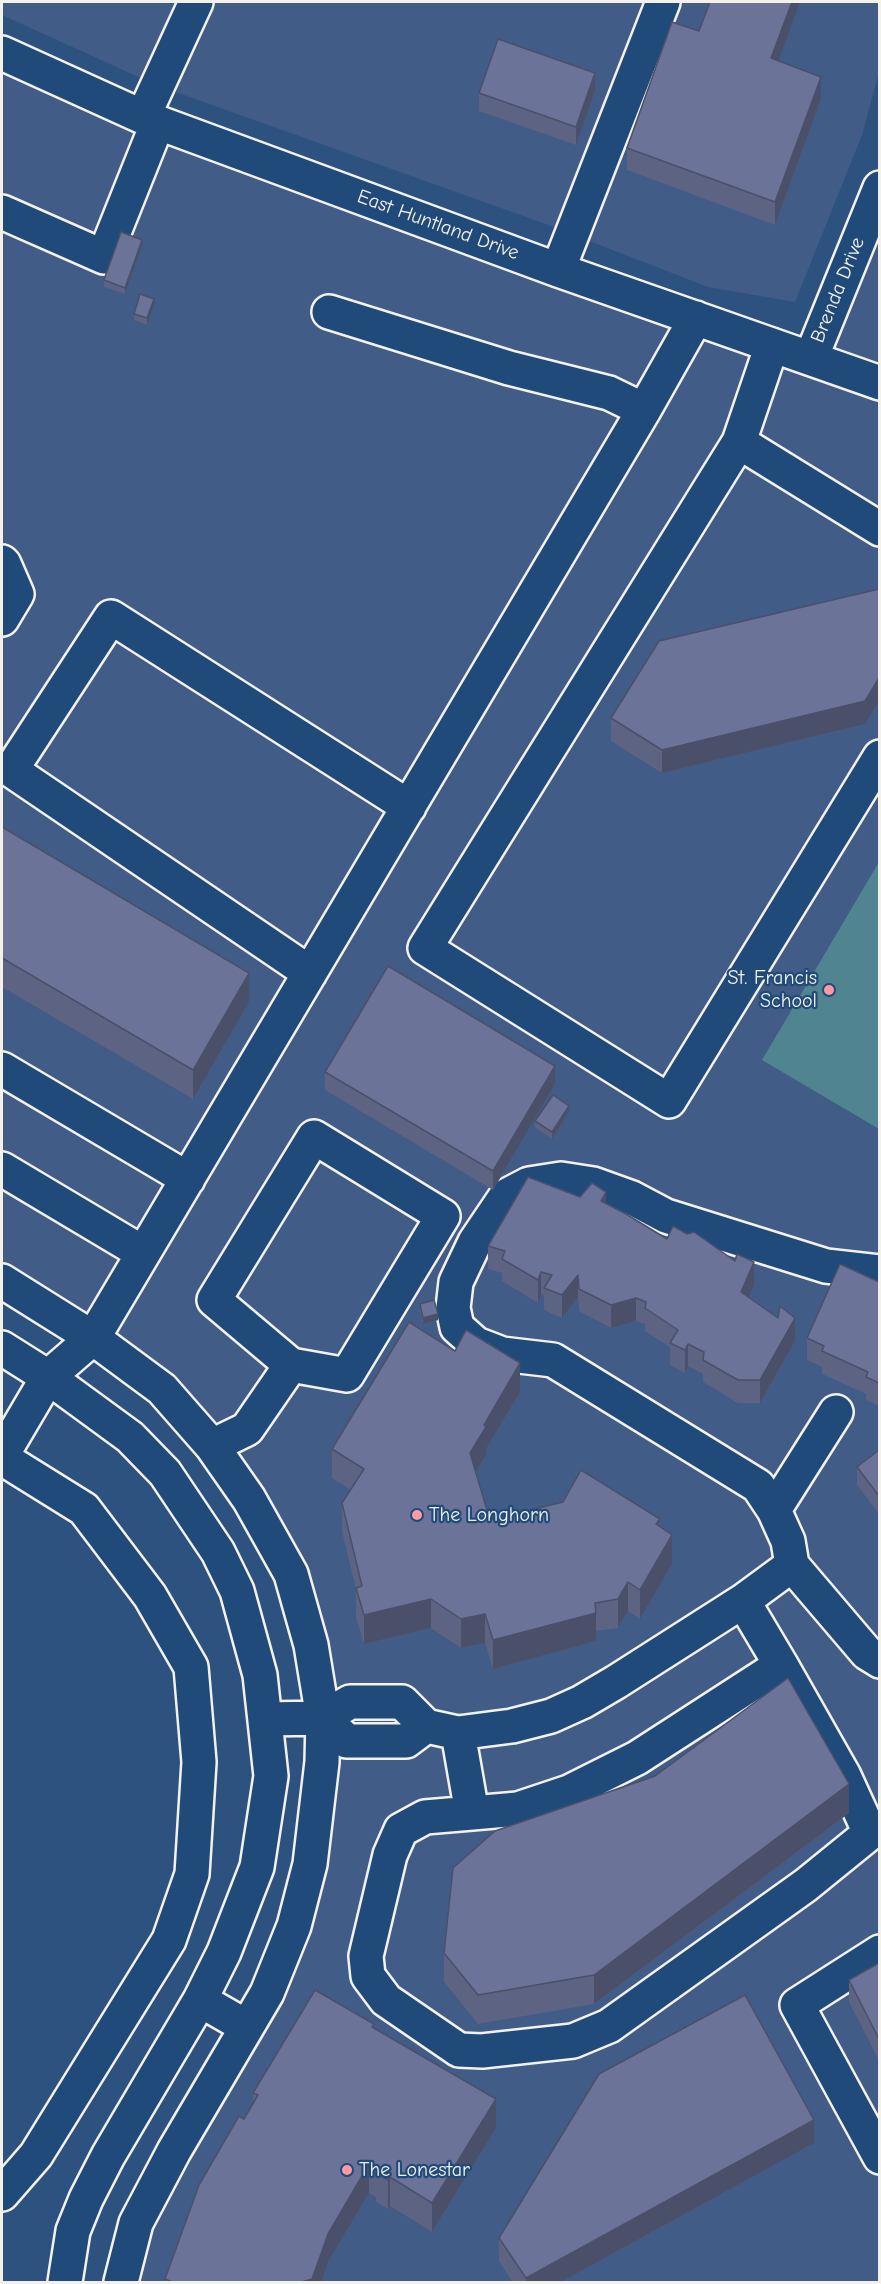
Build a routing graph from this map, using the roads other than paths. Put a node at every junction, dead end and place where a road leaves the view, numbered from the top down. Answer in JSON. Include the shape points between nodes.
{"nodes":[{"id":1,"x":663,"y":2,"type":"edge"},
{"id":2,"x":184,"y":6,"type":"edge"},
{"id":3,"x":2,"y":53,"type":"edge"},
{"id":4,"x":150,"y":119,"type":"junction"},
{"id":5,"x":879,"y":188,"type":"edge"},
{"id":6,"x":2,"y":212,"type":"edge"},
{"id":7,"x":558,"y":270,"type":"junction"},
{"id":8,"x":329,"y":312,"type":"dead end"},
{"id":9,"x":696,"y":318,"type":"junction"},
{"id":10,"x":772,"y":345,"type":"junction"},
{"id":11,"x":811,"y":358,"type":"junction"},
{"id":12,"x":879,"y":383,"type":"edge"},
{"id":13,"x":644,"y":410,"type":"junction"},
{"id":14,"x":739,"y":442,"type":"junction"},
{"id":15,"x":879,"y":529,"type":"edge"},
{"id":16,"x":2,"y":562,"type":"edge"},
{"id":17,"x":2,"y":619,"type":"edge"},
{"id":18,"x":879,"y":757,"type":"edge"},
{"id":19,"x":408,"y":807,"type":"junction"},
{"id":20,"x":310,"y":974,"type":"junction"},
{"id":21,"x":2,"y":1069,"type":"edge"},
{"id":22,"x":2,"y":1169,"type":"edge"},
{"id":23,"x":188,"y":1179,"type":"junction"},
{"id":24,"x":144,"y":1253,"type":"junction"},
{"id":25,"x":879,"y":1272,"type":"edge"},
{"id":26,"x":2,"y":1281,"type":"edge"},
{"id":27,"x":93,"y":1338,"type":"junction"},
{"id":28,"x":2,"y":1348,"type":"edge"},
{"id":29,"x":291,"y":1365,"type":"junction"},
{"id":30,"x":48,"y":1377,"type":"junction"},
{"id":31,"x":837,"y":1412,"type":"dead end"},
{"id":32,"x":212,"y":1446,"type":"junction"},
{"id":33,"x":2,"y":1456,"type":"edge"},
{"id":34,"x":774,"y":1510,"type":"junction"},
{"id":35,"x":792,"y":1565,"type":"junction"},
{"id":36,"x":743,"y":1601,"type":"junction"},
{"id":37,"x":879,"y":1661,"type":"edge"},
{"id":38,"x":781,"y":1665,"type":"junction"},
{"id":39,"x":323,"y":1718,"type":"junction"},
{"id":40,"x":265,"y":1719,"type":"junction"},
{"id":41,"x":459,"y":1732,"type":"junction"},
{"id":42,"x":472,"y":1813,"type":"junction"},
{"id":43,"x":879,"y":1952,"type":"edge"},
{"id":44,"x":200,"y":2000,"type":"junction"},
{"id":45,"x":247,"y":2027,"type":"junction"},
{"id":46,"x":879,"y":2157,"type":"edge"},
{"id":47,"x":2,"y":2194,"type":"edge"},
{"id":48,"x":65,"y":2283,"type":"edge"},
{"id":49,"x":121,"y":2283,"type":"edge"}],
"edges":[{"from":1,"to":7,"type":"street"},
{"from":2,"to":4,"type":"street"},
{"from":3,"to":4,"type":"street","name":"East Huntland Drive"},
{"from":4,"to":6,"type":"street","via":[[104,257]]},
{"from":4,"to":7,"type":"street","name":"East Huntland Drive"},
{"from":5,"to":11,"type":"street","name":"Brenda Drive"},
{"from":7,"to":9,"type":"street","name":"East Huntland Drive"},
{"from":8,"to":13,"type":"street","via":[[509,368],[609,393]]},
{"from":9,"to":10,"type":"street","name":"East Huntland Drive"},
{"from":9,"to":13,"type":"street"},
{"from":10,"to":11,"type":"street","name":"East Huntland Drive"},
{"from":10,"to":14,"type":"street"},
{"from":11,"to":12,"type":"street","name":"East Huntland Drive"},
{"from":13,"to":19,"type":"street"},
{"from":14,"to":15,"type":"street"},
{"from":14,"to":18,"type":"street","via":[[425,948],[669,1101]]},
{"from":16,"to":17,"type":"street","via":[[17,594]]},
{"from":19,"to":20,"type":"street"},
{"from":19,"to":20,"type":"street","via":[[111,617],[11,770]]},
{"from":20,"to":23,"type":"street"},
{"from":21,"to":23,"type":"street"},
{"from":22,"to":24,"type":"street"},
{"from":23,"to":24,"type":"street"},
{"from":24,"to":27,"type":"street"},
{"from":25,"to":34,"type":"street","via":[[826,1266],[666,1216],[633,1198],[593,1184],[561,1179],[529,1184],[506,1196],[456,1282],[453,1308],[457,1327],[476,1344],[502,1354],[553,1360],[758,1486]]},
{"from":26,"to":27,"type":"street"},
{"from":27,"to":30,"type":"street"},
{"from":27,"to":32,"type":"street","via":[[162,1389]]},
{"from":28,"to":30,"type":"street"},
{"from":29,"to":29,"type":"street","via":[[347,1375],[443,1216],[314,1137],[214,1300]]},
{"from":29,"to":32,"type":"street","via":[[248,1429]]},
{"from":30,"to":33,"type":"street"},
{"from":30,"to":40,"type":"street","via":[[130,1437],[165,1473],[218,1552],[237,1591],[260,1676]]},
{"from":31,"to":34,"type":"street"},
{"from":32,"to":39,"type":"street","via":[[249,1499],[291,1574],[311,1645]]},
{"from":33,"to":47,"type":"street","via":[[84,1509],[150,1596],[191,1667],[199,1762],[192,1874],[169,1940],[36,2155]]},
{"from":34,"to":35,"type":"street","via":[[788,1540]]},
{"from":35,"to":36,"type":"street"},
{"from":35,"to":37,"type":"street","via":[[867,1653]]},
{"from":36,"to":38,"type":"street"},
{"from":36,"to":41,"type":"street","via":[[582,1702],[541,1719]]},
{"from":38,"to":42,"type":"street","via":[[636,1758],[569,1792],[518,1809]]},
{"from":38,"to":42,"type":"street","via":[[844,1776],[870,1833],[806,1885],[609,2026],[573,2041],[459,2050],[386,2000],[368,1976],[366,1956],[390,1855],[401,1830],[425,1817]]},
{"from":39,"to":40,"type":"street"},
{"from":39,"to":41,"type":"street","via":[[350,1702],[402,1702],[426,1726]]},
{"from":39,"to":45,"type":"street","via":[[310,1864],[294,1926],[267,1993]]},
{"from":40,"to":44,"type":"street","via":[[272,1776],[257,1867],[224,1952]]},
{"from":41,"to":42,"type":"street"},
{"from":43,"to":46,"type":"street","via":[[797,2005]]},
{"from":44,"to":45,"type":"street"},
{"from":44,"to":48,"type":"street","via":[[86,2199],[74,2231]]},
{"from":45,"to":49,"type":"street","via":[[136,2223]]}]}
